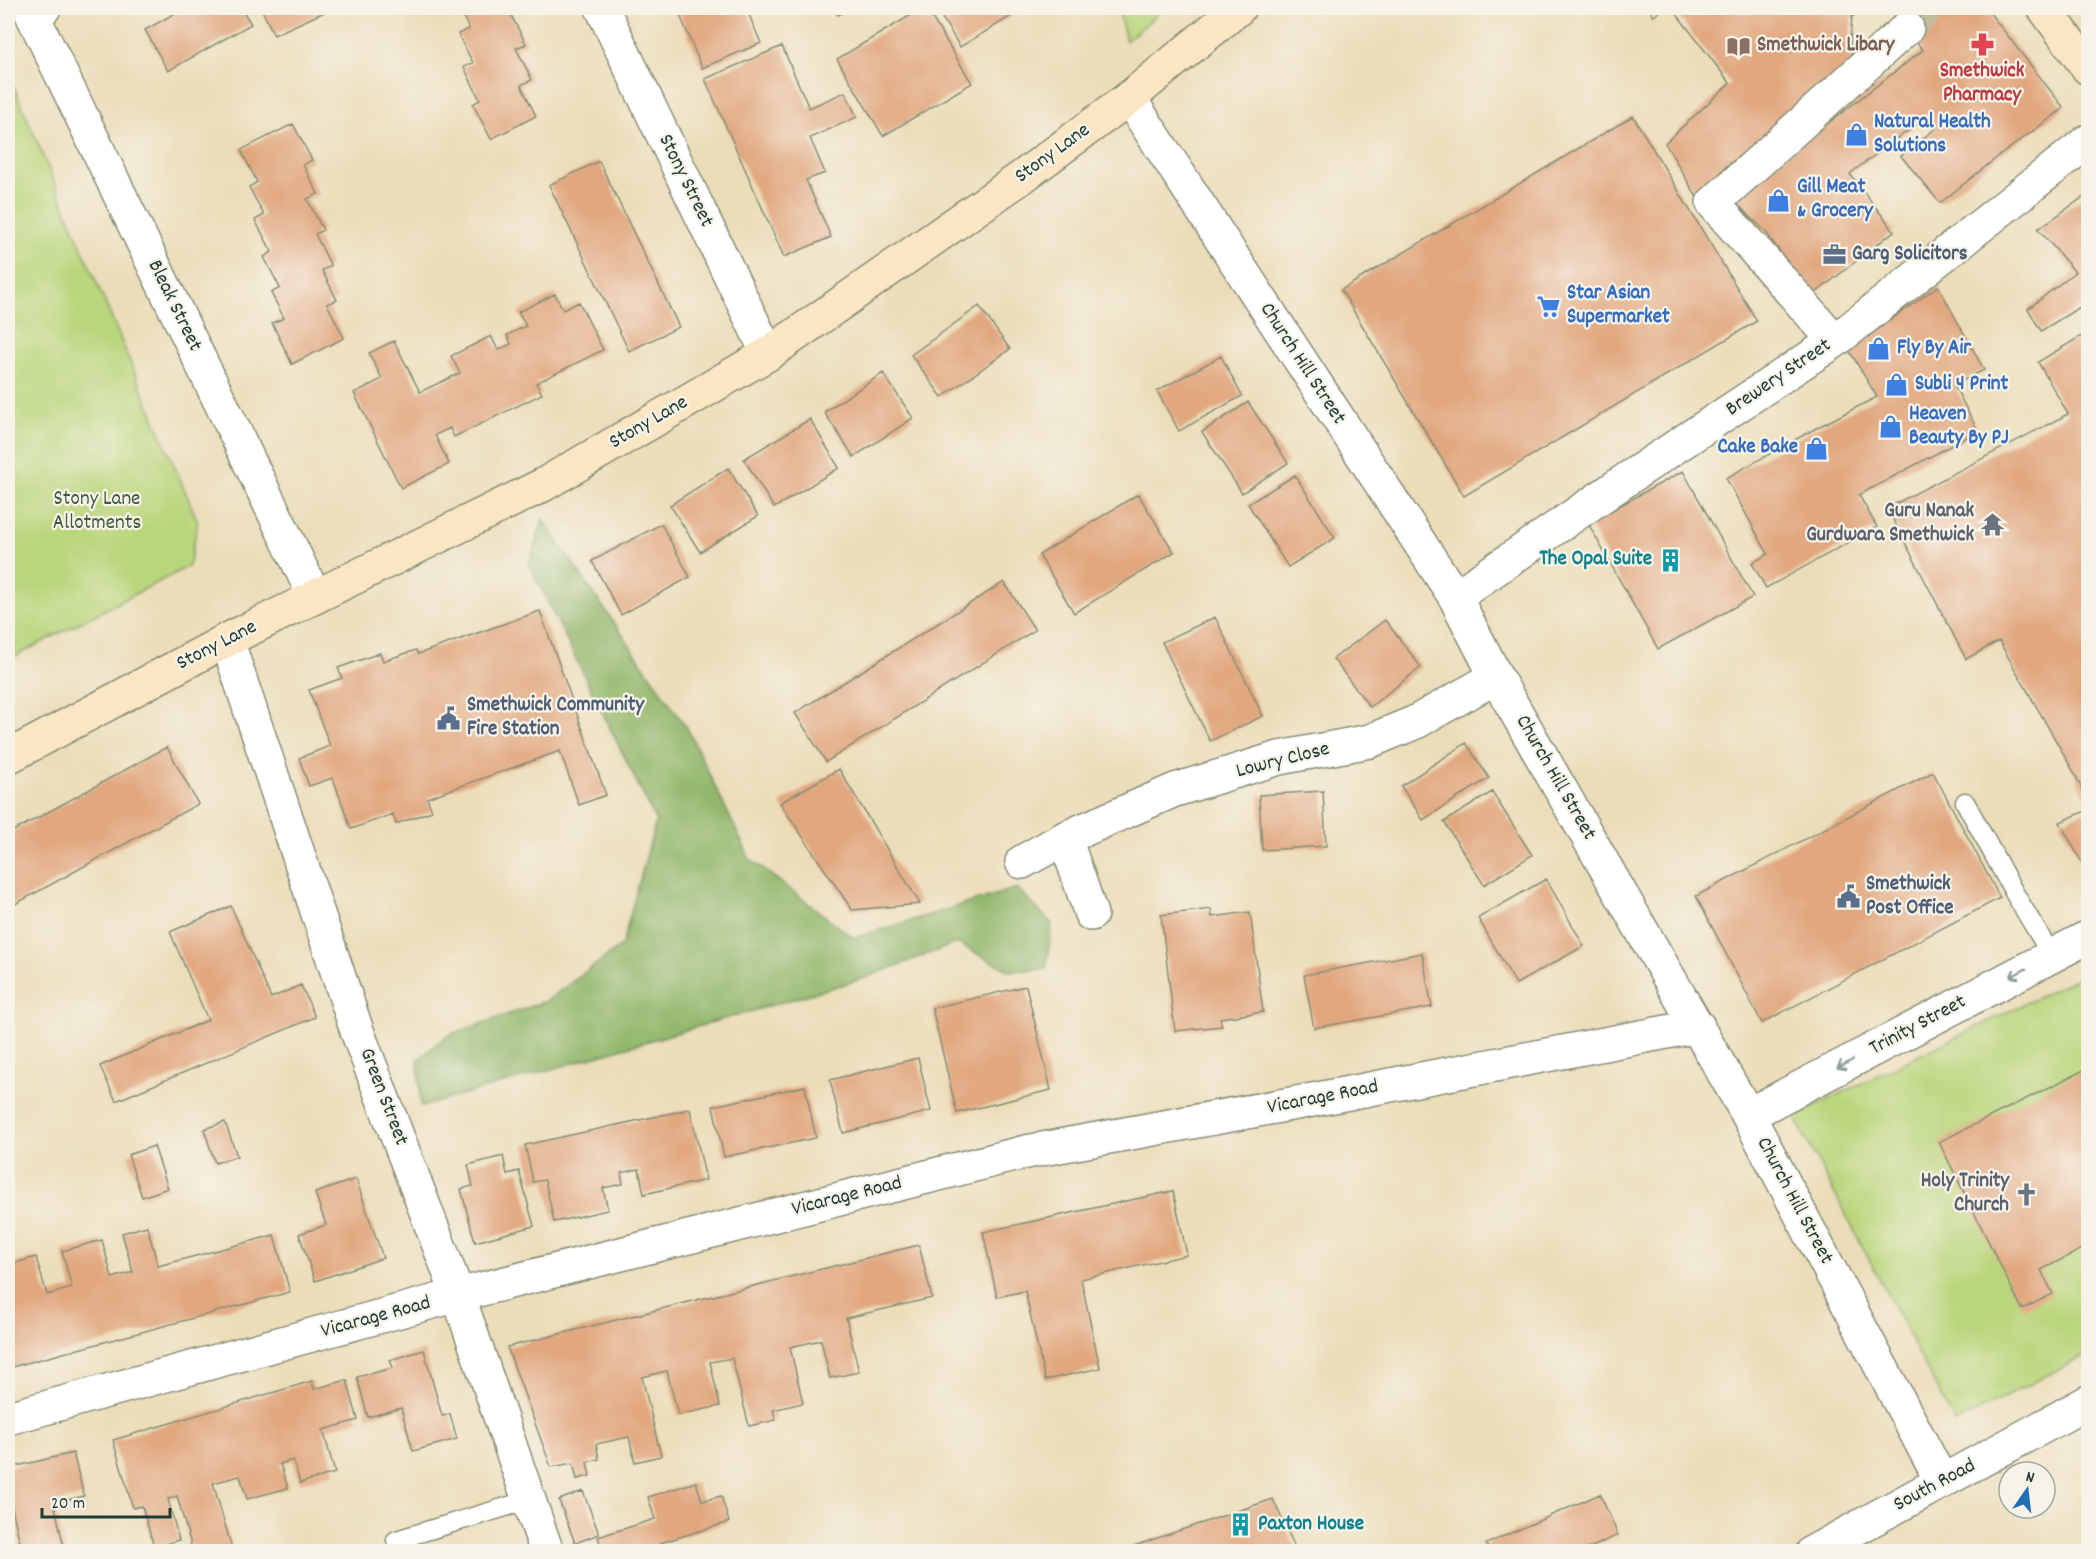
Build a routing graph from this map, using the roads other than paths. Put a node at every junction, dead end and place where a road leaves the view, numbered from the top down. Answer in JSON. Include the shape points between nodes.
{"nodes":[{"id":1,"x":602,"y":8,"type":"edge"},
{"id":2,"x":1239,"y":8,"type":"edge"},
{"id":3,"x":2044,"y":8,"type":"edge"},
{"id":4,"x":38,"y":11,"type":"edge"},
{"id":5,"x":1906,"y":28,"type":"tunnel mouth"},
{"id":6,"x":2088,"y":68,"type":"edge"},
{"id":7,"x":1129,"y":98,"type":"junction"},
{"id":8,"x":2088,"y":141,"type":"edge"},
{"id":9,"x":1844,"y":334,"type":"junction"},
{"id":10,"x":768,"y":354,"type":"junction"},
{"id":11,"x":315,"y":597,"type":"junction"},
{"id":12,"x":1455,"y":597,"type":"junction"},
{"id":13,"x":227,"y":640,"type":"junction"},
{"id":14,"x":1496,"y":677,"type":"junction"},
{"id":15,"x":8,"y":757,"type":"edge"},
{"id":16,"x":1965,"y":802,"type":"dead end"},
{"id":17,"x":1065,"y":838,"type":"junction"},
{"id":18,"x":1022,"y":862,"type":"dead end"},
{"id":19,"x":1091,"y":914,"type":"dead end"},
{"id":20,"x":2088,"y":937,"type":"edge"},
{"id":21,"x":2052,"y":956,"type":"junction"},
{"id":22,"x":1698,"y":1026,"type":"junction"},
{"id":23,"x":1748,"y":1114,"type":"junction"},
{"id":24,"x":458,"y":1295,"type":"junction"},
{"id":25,"x":2088,"y":1403,"type":"edge"},
{"id":26,"x":8,"y":1418,"type":"edge"},
{"id":27,"x":1942,"y":1482,"type":"junction"},
{"id":28,"x":529,"y":1500,"type":"junction"},
{"id":29,"x":396,"y":1540,"type":"dead end"},
{"id":30,"x":547,"y":1551,"type":"edge"},
{"id":31,"x":1813,"y":1551,"type":"edge"}],
"edges":[{"from":1,"to":10,"type":"street","name":"Stony Street"},
{"from":2,"to":7,"type":"street","name":"Stony Lane"},
{"from":3,"to":6,"type":"street"},
{"from":4,"to":11,"type":"street","name":"Bleak Street"},
{"from":5,"to":9,"type":"street","via":[[1713,203]]},
{"from":7,"to":10,"type":"street","name":"Stony Lane"},
{"from":7,"to":12,"type":"street","name":"Church Hill Street"},
{"from":8,"to":9,"type":"street","name":"Brewery Street"},
{"from":9,"to":12,"type":"street","name":"Brewery Street"},
{"from":10,"to":11,"type":"street","name":"Stony Lane","via":[[543,485]]},
{"from":11,"to":13,"type":"street","name":"Stony Lane"},
{"from":12,"to":14,"type":"street","name":"Church Hill Street"},
{"from":13,"to":15,"type":"street","name":"Stony Lane"},
{"from":13,"to":24,"type":"street","name":"Green Street","via":[[357,1031]]},
{"from":14,"to":17,"type":"street","name":"Lowry Close","via":[[1416,722],[1370,741],[1279,758],[1175,790]]},
{"from":14,"to":22,"type":"street","name":"Church Hill Street"},
{"from":16,"to":21,"type":"lane"},
{"from":17,"to":18,"type":"street","name":"Lowry Close"},
{"from":17,"to":19,"type":"street"},
{"from":20,"to":21,"type":"street","name":"Trinity Street"},
{"from":21,"to":23,"type":"street","name":"Trinity Street","one_way":true},
{"from":22,"to":23,"type":"street","name":"Church Hill Street"},
{"from":22,"to":24,"type":"street","name":"Vicarage Road","via":[[1026,1152]]},
{"from":23,"to":27,"type":"street","name":"Church Hill Street"},
{"from":24,"to":26,"type":"street","name":"Vicarage Road"},
{"from":24,"to":28,"type":"street","name":"Green Street"},
{"from":25,"to":27,"type":"street","name":"South Road"},
{"from":27,"to":31,"type":"street","name":"South Road"},
{"from":28,"to":29,"type":"lane"},
{"from":28,"to":30,"type":"street","name":"Green Street"}]}
